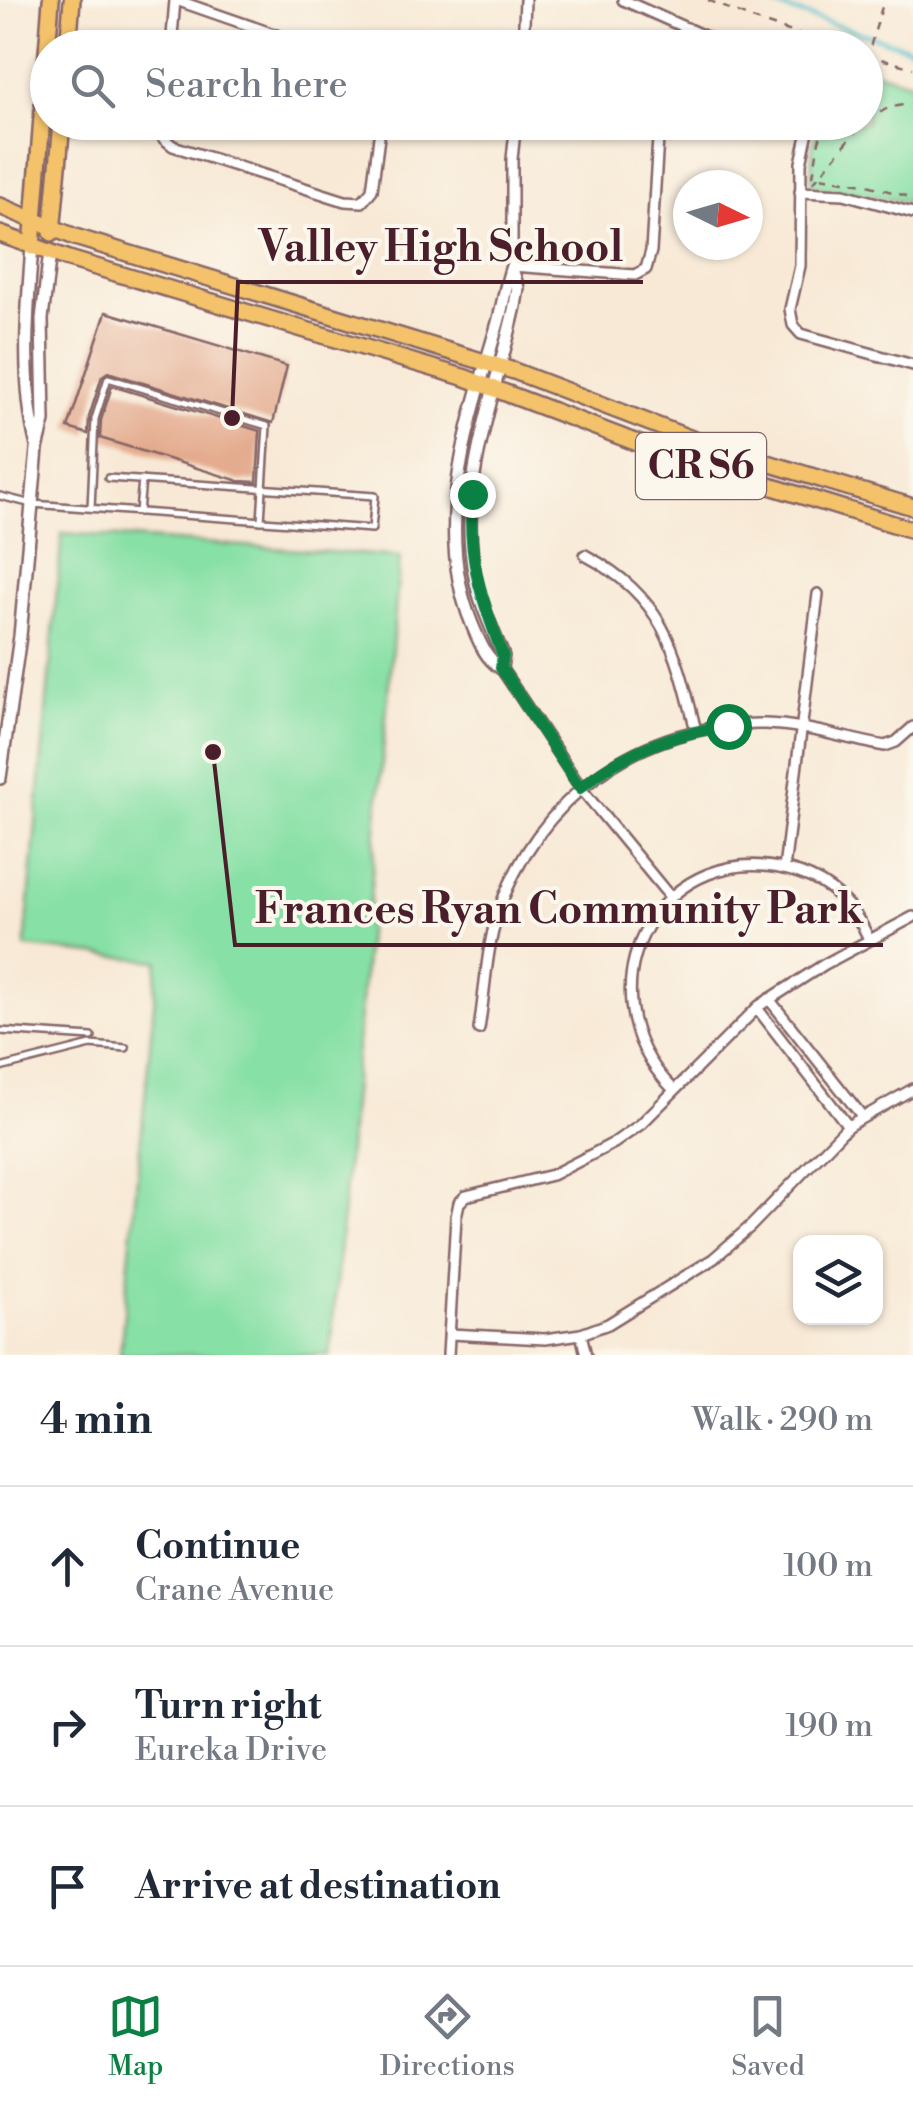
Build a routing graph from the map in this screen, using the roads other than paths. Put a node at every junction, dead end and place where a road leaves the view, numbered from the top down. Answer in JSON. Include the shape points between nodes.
{"nodes":[{"id":1,"x":50,"y":0,"type":"edge"},
{"id":2,"x":72,"y":0,"type":"edge"},
{"id":3,"x":176,"y":0,"type":"edge"},
{"id":4,"x":526,"y":0,"type":"edge"},
{"id":5,"x":622,"y":0,"type":"edge"},
{"id":6,"x":687,"y":28,"type":"joint"},
{"id":7,"x":48,"y":30,"type":"edge"},
{"id":8,"x":70,"y":30,"type":"edge"},
{"id":9,"x":173,"y":30,"type":"edge"},
{"id":10,"x":262,"y":30,"type":"edge"},
{"id":11,"x":524,"y":30,"type":"edge"},
{"id":12,"x":691,"y":30,"type":"edge"},
{"id":13,"x":40,"y":140,"type":"edge"},
{"id":14,"x":60,"y":140,"type":"edge"},
{"id":15,"x":166,"y":140,"type":"edge"},
{"id":16,"x":379,"y":140,"type":"edge"},
{"id":17,"x":514,"y":140,"type":"edge"},
{"id":18,"x":657,"y":140,"type":"edge"},
{"id":19,"x":806,"y":140,"type":"edge"},
{"id":20,"x":800,"y":192,"type":"junction"},
{"id":21,"x":0,"y":206,"type":"edge"},
{"id":22,"x":913,"y":213,"type":"edge"},
{"id":23,"x":34,"y":219,"type":"junction"},
{"id":24,"x":52,"y":228,"type":"junction"},
{"id":25,"x":0,"y":234,"type":"edge"},
{"id":26,"x":32,"y":247,"type":"junction"},
{"id":27,"x":50,"y":252,"type":"junction"},
{"id":28,"x":512,"y":266,"type":"junction"},
{"id":29,"x":494,"y":364,"type":"junction"},
{"id":30,"x":913,"y":365,"type":"edge"},
{"id":31,"x":488,"y":386,"type":"junction"},
{"id":32,"x":37,"y":449,"type":"junction"},
{"id":33,"x":108,"y":478,"type":"dead end"},
{"id":34,"x":142,"y":480,"type":"junction"},
{"id":35,"x":262,"y":488,"type":"junction"},
{"id":36,"x":0,"y":496,"type":"edge"},
{"id":37,"x":32,"y":504,"type":"junction"},
{"id":38,"x":913,"y":506,"type":"edge"},
{"id":39,"x":92,"y":508,"type":"junction"},
{"id":40,"x":139,"y":512,"type":"junction"},
{"id":41,"x":261,"y":521,"type":"junction"},
{"id":42,"x":913,"y":530,"type":"edge"},
{"id":43,"x":585,"y":556,"type":"dead end"},
{"id":44,"x":818,"y":594,"type":"dead end"},
{"id":45,"x":501,"y":668,"type":"joint"},
{"id":46,"x":913,"y":727,"type":"edge"},
{"id":47,"x":802,"y":728,"type":"junction"},
{"id":48,"x":696,"y":731,"type":"junction"},
{"id":49,"x":0,"y":778,"type":"edge"},
{"id":50,"x":580,"y":788,"type":"junction"},
{"id":51,"x":784,"y":869,"type":"junction"},
{"id":52,"x":671,"y":898,"type":"junction"},
{"id":53,"x":913,"y":917,"type":"edge"},
{"id":54,"x":869,"y":939,"type":"junction"},
{"id":55,"x":769,"y":999,"type":"junction"},
{"id":56,"x":757,"y":1008,"type":"junction"},
{"id":57,"x":479,"y":1030,"type":"dead end"},
{"id":58,"x":0,"y":1031,"type":"edge"},
{"id":59,"x":92,"y":1037,"type":"dead end"},
{"id":60,"x":126,"y":1048,"type":"dead end"},
{"id":61,"x":0,"y":1068,"type":"edge"},
{"id":62,"x":913,"y":1089,"type":"edge"},
{"id":63,"x":673,"y":1090,"type":"junction"},
{"id":64,"x":862,"y":1116,"type":"junction"},
{"id":65,"x":848,"y":1126,"type":"junction"},
{"id":66,"x":450,"y":1334,"type":"junction"},
{"id":67,"x":581,"y":1334,"type":"junction"},
{"id":68,"x":448,"y":1355,"type":"edge"},
{"id":69,"x":586,"y":1355,"type":"edge"}],
"edges":[{"from":1,"to":7,"type":"main road"},
{"from":2,"to":8,"type":"main road"},
{"from":3,"to":9,"type":"street"},
{"from":3,"to":10,"type":"street"},
{"from":4,"to":11,"type":"street"},
{"from":5,"to":6,"type":"street"},
{"from":6,"to":12,"type":"street"},
{"from":13,"to":23,"type":"main road"},
{"from":14,"to":24,"type":"main road"},
{"from":15,"to":16,"type":"street","via":[[362,202],[372,190]]},
{"from":17,"to":28,"type":"street"},
{"from":18,"to":28,"type":"street","via":[[646,269],[634,275]]},
{"from":19,"to":20,"type":"street"},
{"from":20,"to":22,"type":"street","via":[[844,194]]},
{"from":20,"to":30,"type":"street","via":[[793,325],[801,334]]},
{"from":21,"to":23,"type":"main road","number":"CR S6"},
{"from":23,"to":24,"type":"main road","number":"CR S6"},
{"from":23,"to":26,"type":"main road"},
{"from":24,"to":27,"type":"main road"},
{"from":24,"to":29,"type":"main road","number":"CR S6"},
{"from":25,"to":26,"type":"main road","number":"CR S6"},
{"from":26,"to":27,"type":"main road","number":"CR S6"},
{"from":26,"to":32,"type":"street","via":[[27,345]]},
{"from":27,"to":31,"type":"main road","number":"CR S6"},
{"from":27,"to":32,"type":"street","via":[[42,319],[44,421]]},
{"from":28,"to":29,"type":"street","via":[[518,288]]},
{"from":29,"to":31,"type":"street"},
{"from":29,"to":38,"type":"main road","number":"CR S6","via":[[705,444]]},
{"from":31,"to":42,"type":"main road","number":"CR S6","via":[[672,456]]},
{"from":31,"to":45,"type":"street","via":[[470,536]]},
{"from":32,"to":37,"type":"street"},
{"from":33,"to":34,"type":"lane"},
{"from":34,"to":35,"type":"lane"},
{"from":34,"to":40,"type":"lane"},
{"from":35,"to":39,"type":"lane","via":[[268,426],[108,378],[95,418]]},
{"from":35,"to":41,"type":"lane"},
{"from":35,"to":41,"type":"lane","via":[[375,496],[372,530]]},
{"from":36,"to":37,"type":"lane"},
{"from":37,"to":39,"type":"lane"},
{"from":37,"to":49,"type":"street"},
{"from":39,"to":40,"type":"lane"},
{"from":40,"to":41,"type":"lane"},
{"from":43,"to":48,"type":"street","via":[[632,585],[660,624],[682,672]]},
{"from":44,"to":47,"type":"street"},
{"from":45,"to":50,"type":"street"},
{"from":46,"to":47,"type":"street","via":[[886,746]]},
{"from":47,"to":48,"type":"street","via":[[760,724]]},
{"from":47,"to":51,"type":"street"},
{"from":48,"to":50,"type":"street","via":[[617,761]]},
{"from":50,"to":52,"type":"street"},
{"from":50,"to":57,"type":"street","via":[[532,842],[504,898]]},
{"from":51,"to":52,"type":"street","via":[[731,868]]},
{"from":51,"to":54,"type":"street","via":[[833,891],[857,914]]},
{"from":52,"to":63,"type":"street","via":[[642,937],[629,1002],[642,1048]]},
{"from":53,"to":54,"type":"street"},
{"from":54,"to":55,"type":"street"},
{"from":55,"to":56,"type":"street"},
{"from":55,"to":64,"type":"street"},
{"from":56,"to":63,"type":"street"},
{"from":56,"to":65,"type":"street"},
{"from":58,"to":59,"type":"lane"},
{"from":60,"to":61,"type":"lane","via":[[91,1046]]},
{"from":62,"to":64,"type":"street"},
{"from":63,"to":66,"type":"street","via":[[641,1124],[584,1161],[458,1203]]},
{"from":64,"to":65,"type":"street"},
{"from":65,"to":67,"type":"street","via":[[713,1259]]},
{"from":66,"to":67,"type":"street"},
{"from":66,"to":68,"type":"street"},
{"from":67,"to":69,"type":"street"}]}
